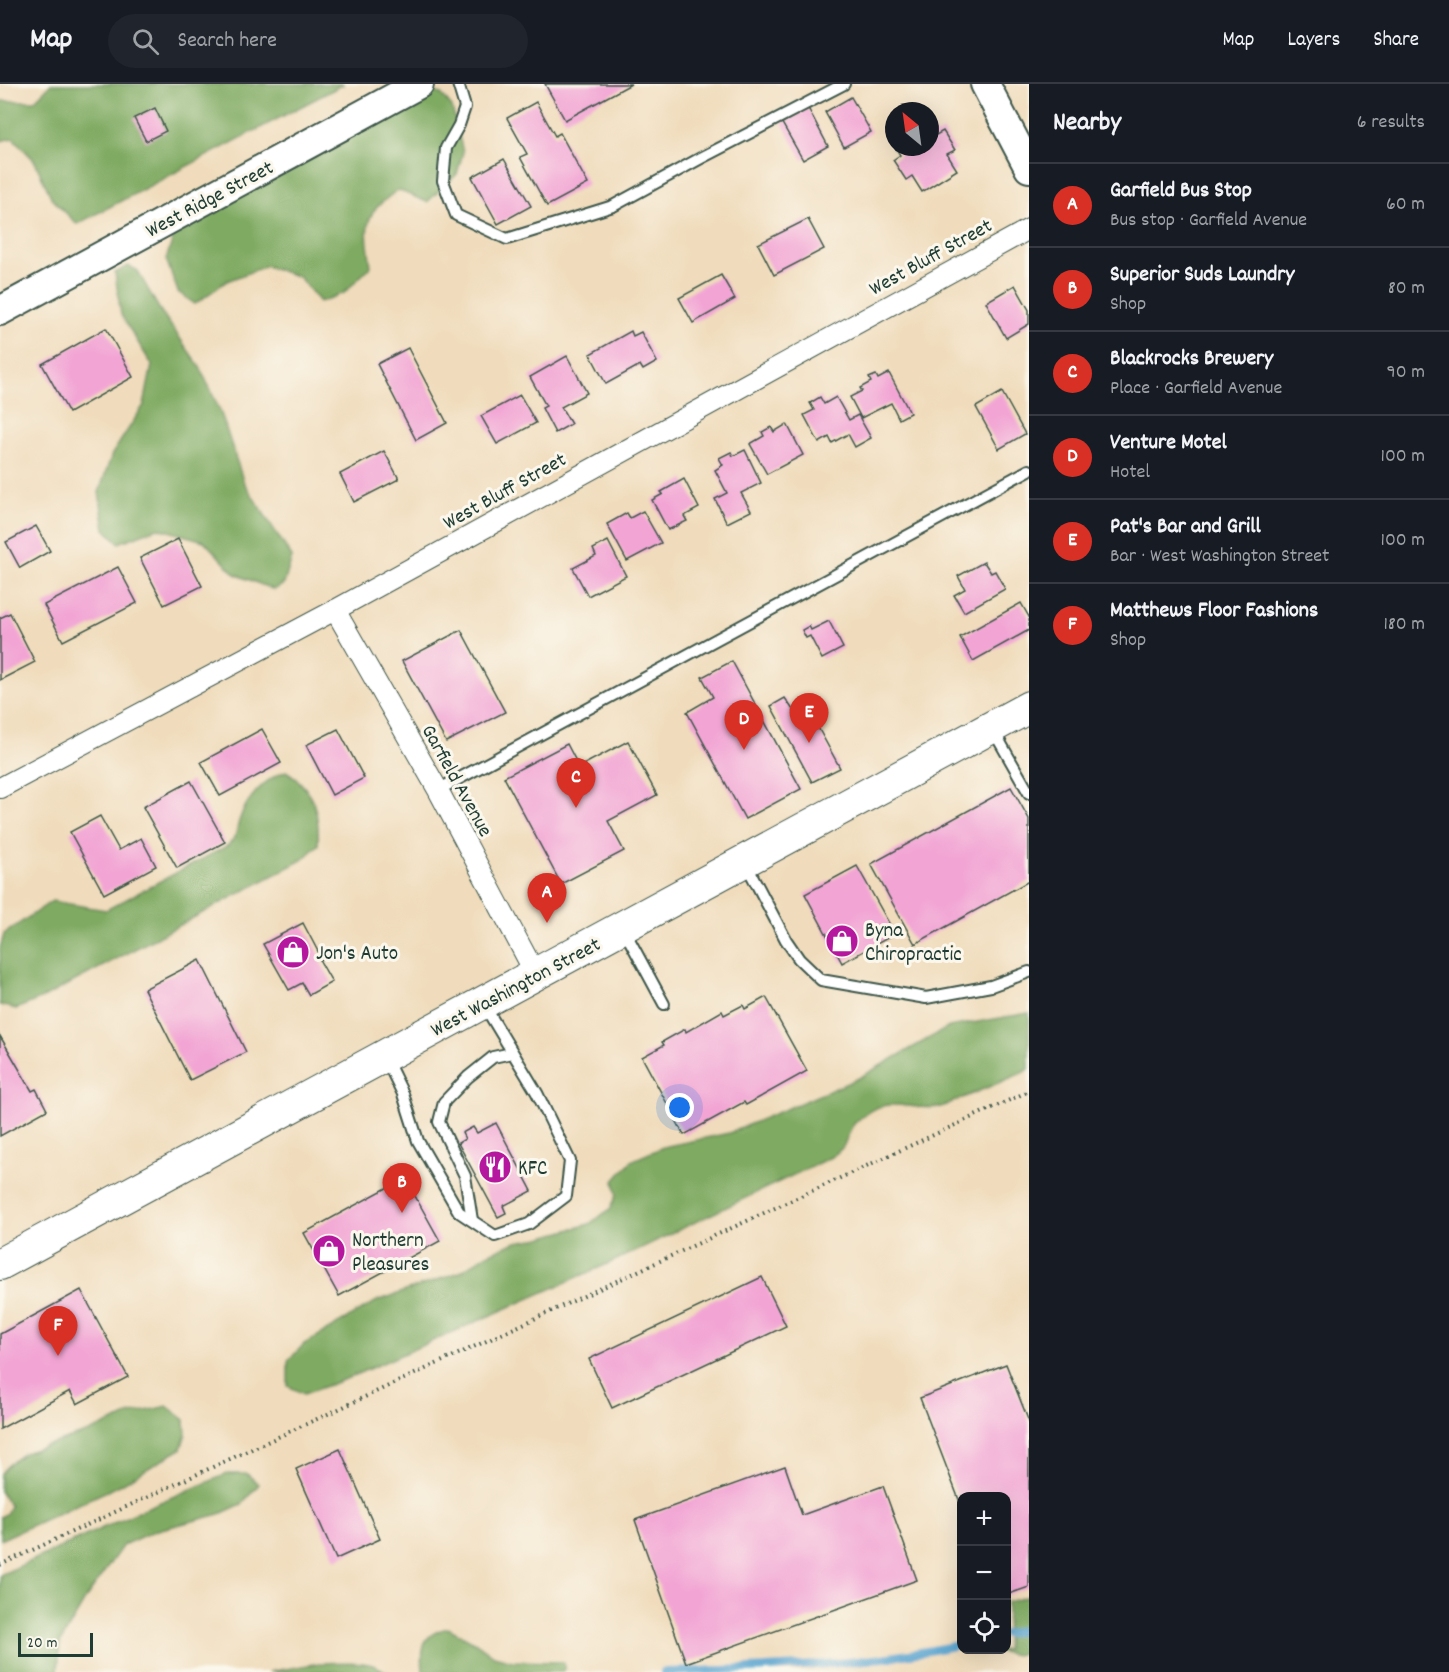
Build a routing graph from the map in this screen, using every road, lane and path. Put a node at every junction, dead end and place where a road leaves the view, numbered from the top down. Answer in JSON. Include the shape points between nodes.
{"nodes":[{"id":1,"x":419,"y":84,"type":"edge"},
{"id":2,"x":458,"y":84,"type":"edge"},
{"id":3,"x":844,"y":84,"type":"edge"},
{"id":4,"x":985,"y":84,"type":"edge"},
{"id":5,"x":1029,"y":168,"type":"edge"},
{"id":6,"x":1029,"y":229,"type":"edge"},
{"id":7,"x":0,"y":311,"type":"edge"},
{"id":8,"x":1029,"y":470,"type":"edge"},
{"id":9,"x":335,"y":610,"type":"junction"},
{"id":10,"x":1029,"y":707,"type":"edge"},
{"id":11,"x":992,"y":728,"type":"junction"},
{"id":12,"x":0,"y":788,"type":"edge"},
{"id":13,"x":438,"y":790,"type":"junction"},
{"id":14,"x":1029,"y":793,"type":"edge"},
{"id":15,"x":745,"y":861,"type":"junction"},
{"id":16,"x":623,"y":928,"type":"junction"},
{"id":17,"x":1029,"y":972,"type":"edge"},
{"id":18,"x":536,"y":975,"type":"junction"},
{"id":19,"x":483,"y":1004,"type":"junction"},
{"id":20,"x":663,"y":1004,"type":"dead end"},
{"id":21,"x":512,"y":1053,"type":"junction"},
{"id":22,"x":384,"y":1057,"type":"junction"},
{"id":23,"x":1029,"y":1091,"type":"edge"},
{"id":24,"x":472,"y":1220,"type":"junction"},
{"id":25,"x":0,"y":1264,"type":"edge"},
{"id":26,"x":0,"y":1565,"type":"edge"}],
"edges":[{"from":1,"to":7,"type":"street","name":"West Ridge Street"},
{"from":2,"to":3,"type":"lane","via":[[465,107],[446,148],[443,181],[456,215],[507,239],[613,206]]},
{"from":4,"to":5,"type":"street"},
{"from":6,"to":9,"type":"street","name":"West Bluff Street"},
{"from":8,"to":13,"type":"lane"},
{"from":9,"to":12,"type":"street","name":"West Bluff Street"},
{"from":9,"to":13,"type":"street","name":"Garfield Avenue"},
{"from":10,"to":11,"type":"main road","name":"West Washington Street"},
{"from":11,"to":14,"type":"lane"},
{"from":11,"to":15,"type":"main road","name":"West Washington Street"},
{"from":13,"to":18,"type":"street","name":"Garfield Avenue"},
{"from":15,"to":16,"type":"main road","name":"West Washington Street"},
{"from":15,"to":17,"type":"lane","via":[[786,940],[821,980],[926,998],[991,986]]},
{"from":16,"to":18,"type":"main road","name":"West Washington Street"},
{"from":16,"to":20,"type":"lane"},
{"from":18,"to":19,"type":"main road","name":"West Washington Street"},
{"from":19,"to":21,"type":"lane"},
{"from":19,"to":22,"type":"main road","name":"West Washington Street"},
{"from":21,"to":24,"type":"lane","via":[[493,1057],[468,1077],[444,1102],[439,1122],[465,1176]]},
{"from":21,"to":24,"type":"lane","via":[[537,1093],[570,1161],[566,1196],[530,1224],[495,1236]]},
{"from":22,"to":24,"type":"lane","via":[[404,1094],[418,1141],[459,1212]]},
{"from":22,"to":25,"type":"main road","name":"West Washington Street"},
{"from":23,"to":26,"type":"path"}]}
